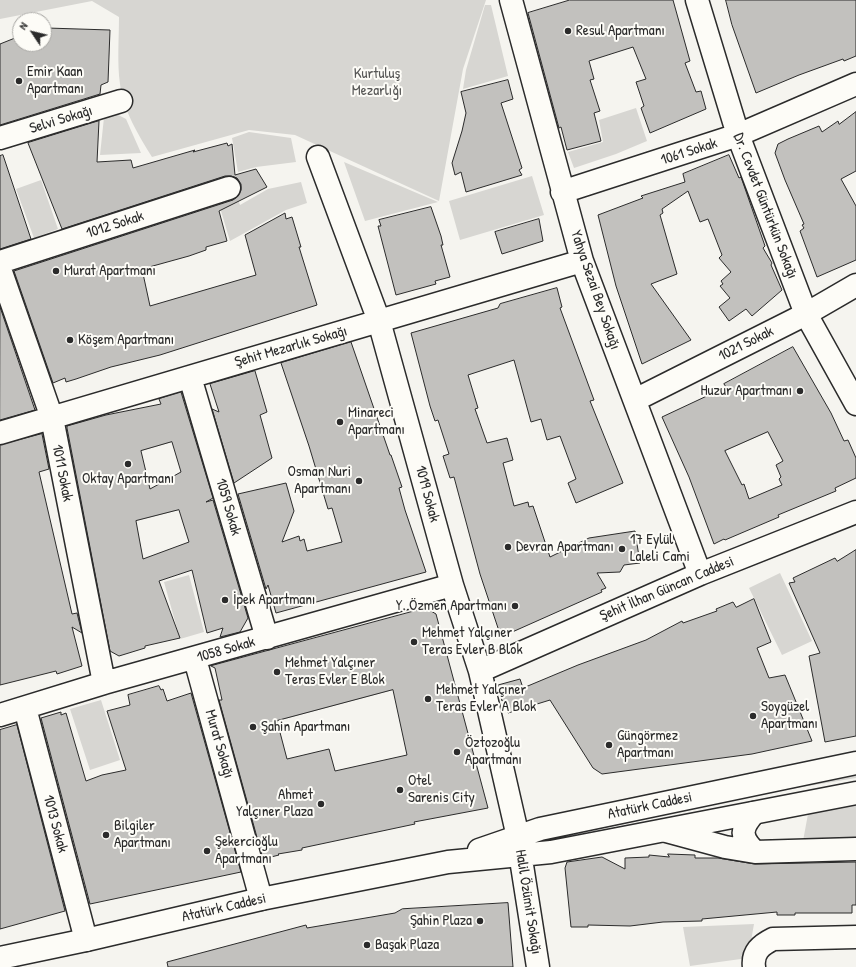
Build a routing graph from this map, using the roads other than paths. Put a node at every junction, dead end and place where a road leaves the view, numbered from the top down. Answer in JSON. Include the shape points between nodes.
{"nodes":[{"id":1,"x":511,"y":0,"type":"edge"},
{"id":2,"x":696,"y":0,"type":"edge"},
{"id":3,"x":856,"y":84,"type":"edge"},
{"id":4,"x":121,"y":101,"type":"dead end"},
{"id":5,"x":738,"y":135,"type":"junction"},
{"id":6,"x":0,"y":138,"type":"edge"},
{"id":7,"x":318,"y":157,"type":"dead end"},
{"id":8,"x":229,"y":188,"type":"dead end"},
{"id":9,"x":562,"y":192,"type":"junction"},
{"id":10,"x":582,"y":261,"type":"junction"},
{"id":11,"x":0,"y":262,"type":"edge"},
{"id":12,"x":0,"y":269,"type":"edge"},
{"id":13,"x":856,"y":285,"type":"edge"},
{"id":14,"x":806,"y":314,"type":"junction"},
{"id":15,"x":379,"y":321,"type":"junction"},
{"id":16,"x":190,"y":377,"type":"junction"},
{"id":17,"x":635,"y":400,"type":"junction"},
{"id":18,"x":856,"y":404,"type":"edge"},
{"id":19,"x":52,"y":418,"type":"junction"},
{"id":20,"x":0,"y":433,"type":"edge"},
{"id":21,"x":856,"y":512,"type":"edge"},
{"id":22,"x":700,"y":574,"type":"junction"},
{"id":23,"x":452,"y":585,"type":"junction"},
{"id":24,"x":267,"y":638,"type":"junction"},
{"id":25,"x":195,"y":659,"type":"junction"},
{"id":26,"x":480,"y":671,"type":"junction"},
{"id":27,"x":104,"y":683,"type":"junction"},
{"id":28,"x":25,"y":708,"type":"junction"},
{"id":29,"x":0,"y":716,"type":"edge"},
{"id":30,"x":856,"y":763,"type":"edge"},
{"id":31,"x":856,"y":793,"type":"edge"},
{"id":32,"x":754,"y":814,"type":"junction"},
{"id":33,"x":666,"y":831,"type":"junction"},
{"id":34,"x":519,"y":846,"type":"junction"},
{"id":35,"x":856,"y":849,"type":"edge"},
{"id":36,"x":755,"y":852,"type":"junction"},
{"id":37,"x":262,"y":898,"type":"junction"},
{"id":38,"x":856,"y":937,"type":"edge"},
{"id":39,"x":86,"y":940,"type":"junction"},
{"id":40,"x":0,"y":958,"type":"edge"},
{"id":41,"x":538,"y":967,"type":"edge"},
{"id":42,"x":754,"y":967,"type":"edge"}],
"edges":[{"from":1,"to":9,"type":"street","name":"Yahya Sezai Bey Sokağı"},
{"from":2,"to":5,"type":"street","name":"Dr. Cevdet Güntürkün Sokağı"},
{"from":3,"to":5,"type":"street","name":"1061 Sokak"},
{"from":4,"to":6,"type":"street","name":"Selvi Sokağı"},
{"from":5,"to":9,"type":"street","name":"1061 Sokak"},
{"from":5,"to":14,"type":"street","name":"Dr. Cevdet Güntürkün Sokağı"},
{"from":7,"to":15,"type":"street","name":"1019 Sokak"},
{"from":8,"to":11,"type":"street","name":"1012 Sokak"},
{"from":9,"to":10,"type":"street","name":"Yahya Sezai Bey Sokağı"},
{"from":10,"to":15,"type":"street","name":"Şehit Mezarlık Sokağı"},
{"from":10,"to":17,"type":"street","name":"Yahya Sezai Bey Sokağı"},
{"from":12,"to":19,"type":"street","name":"1011 Sokak"},
{"from":13,"to":14,"type":"street","name":"1021 Sokak"},
{"from":14,"to":17,"type":"street","name":"1021 Sokak"},
{"from":14,"to":18,"type":"street","name":"Dr. Cevdet Güntürkün Sokağı"},
{"from":15,"to":16,"type":"street","name":"Şehit Mezarlık Sokağı"},
{"from":15,"to":23,"type":"street","name":"1019 Sokak"},
{"from":16,"to":19,"type":"street","name":"Şehit Mezarlık Sokağı"},
{"from":16,"to":24,"type":"street","name":"1059 Sokak"},
{"from":17,"to":22,"type":"street","name":"Yahya Sezai Bey Sokağı"},
{"from":19,"to":20,"type":"street","name":"Şehit Mezarlık Sokağı"},
{"from":19,"to":27,"type":"street","name":"1011 Sokak"},
{"from":21,"to":22,"type":"street","name":"Şehit İlhan Güncan Caddesi"},
{"from":22,"to":26,"type":"street","name":"Şehit İlhan Güncan Caddesi"},
{"from":23,"to":24,"type":"street","name":"1058 Sokak"},
{"from":23,"to":26,"type":"street","name":"1019 Sokak"},
{"from":24,"to":25,"type":"street","name":"1058 Sokak"},
{"from":25,"to":27,"type":"street","name":"1058 Sokak"},
{"from":25,"to":37,"type":"street","name":"Murat Sokağı"},
{"from":26,"to":34,"type":"street","name":"1019 Sokak"},
{"from":27,"to":28,"type":"street","name":"1058 Sokak"},
{"from":28,"to":29,"type":"street","name":"1058 Sokak"},
{"from":28,"to":39,"type":"street","name":"1013 Sokak"},
{"from":30,"to":34,"type":"street","name":"Atatürk Caddesi","via":[[540,828]]},
{"from":31,"to":32,"type":"street","name":"Atatürk Caddesi"},
{"from":32,"to":33,"type":"street","name":"Atatürk Caddesi"},
{"from":32,"to":36,"type":"street","via":[[744,827],[744,837]]},
{"from":33,"to":34,"type":"street","name":"Atatürk Caddesi","via":[[551,852]]},
{"from":33,"to":36,"type":"street","via":[[725,847]]},
{"from":34,"to":37,"type":"street","name":"Atatürk Caddesi"},
{"from":34,"to":41,"type":"street","name":"Halil Özümit Sokağı"},
{"from":35,"to":36,"type":"street"},
{"from":37,"to":39,"type":"street","name":"Atatürk Caddesi"},
{"from":38,"to":42,"type":"street","via":[[773,939],[762,944],[755,953]]},
{"from":39,"to":40,"type":"street","name":"Atatürk Caddesi"}]}
